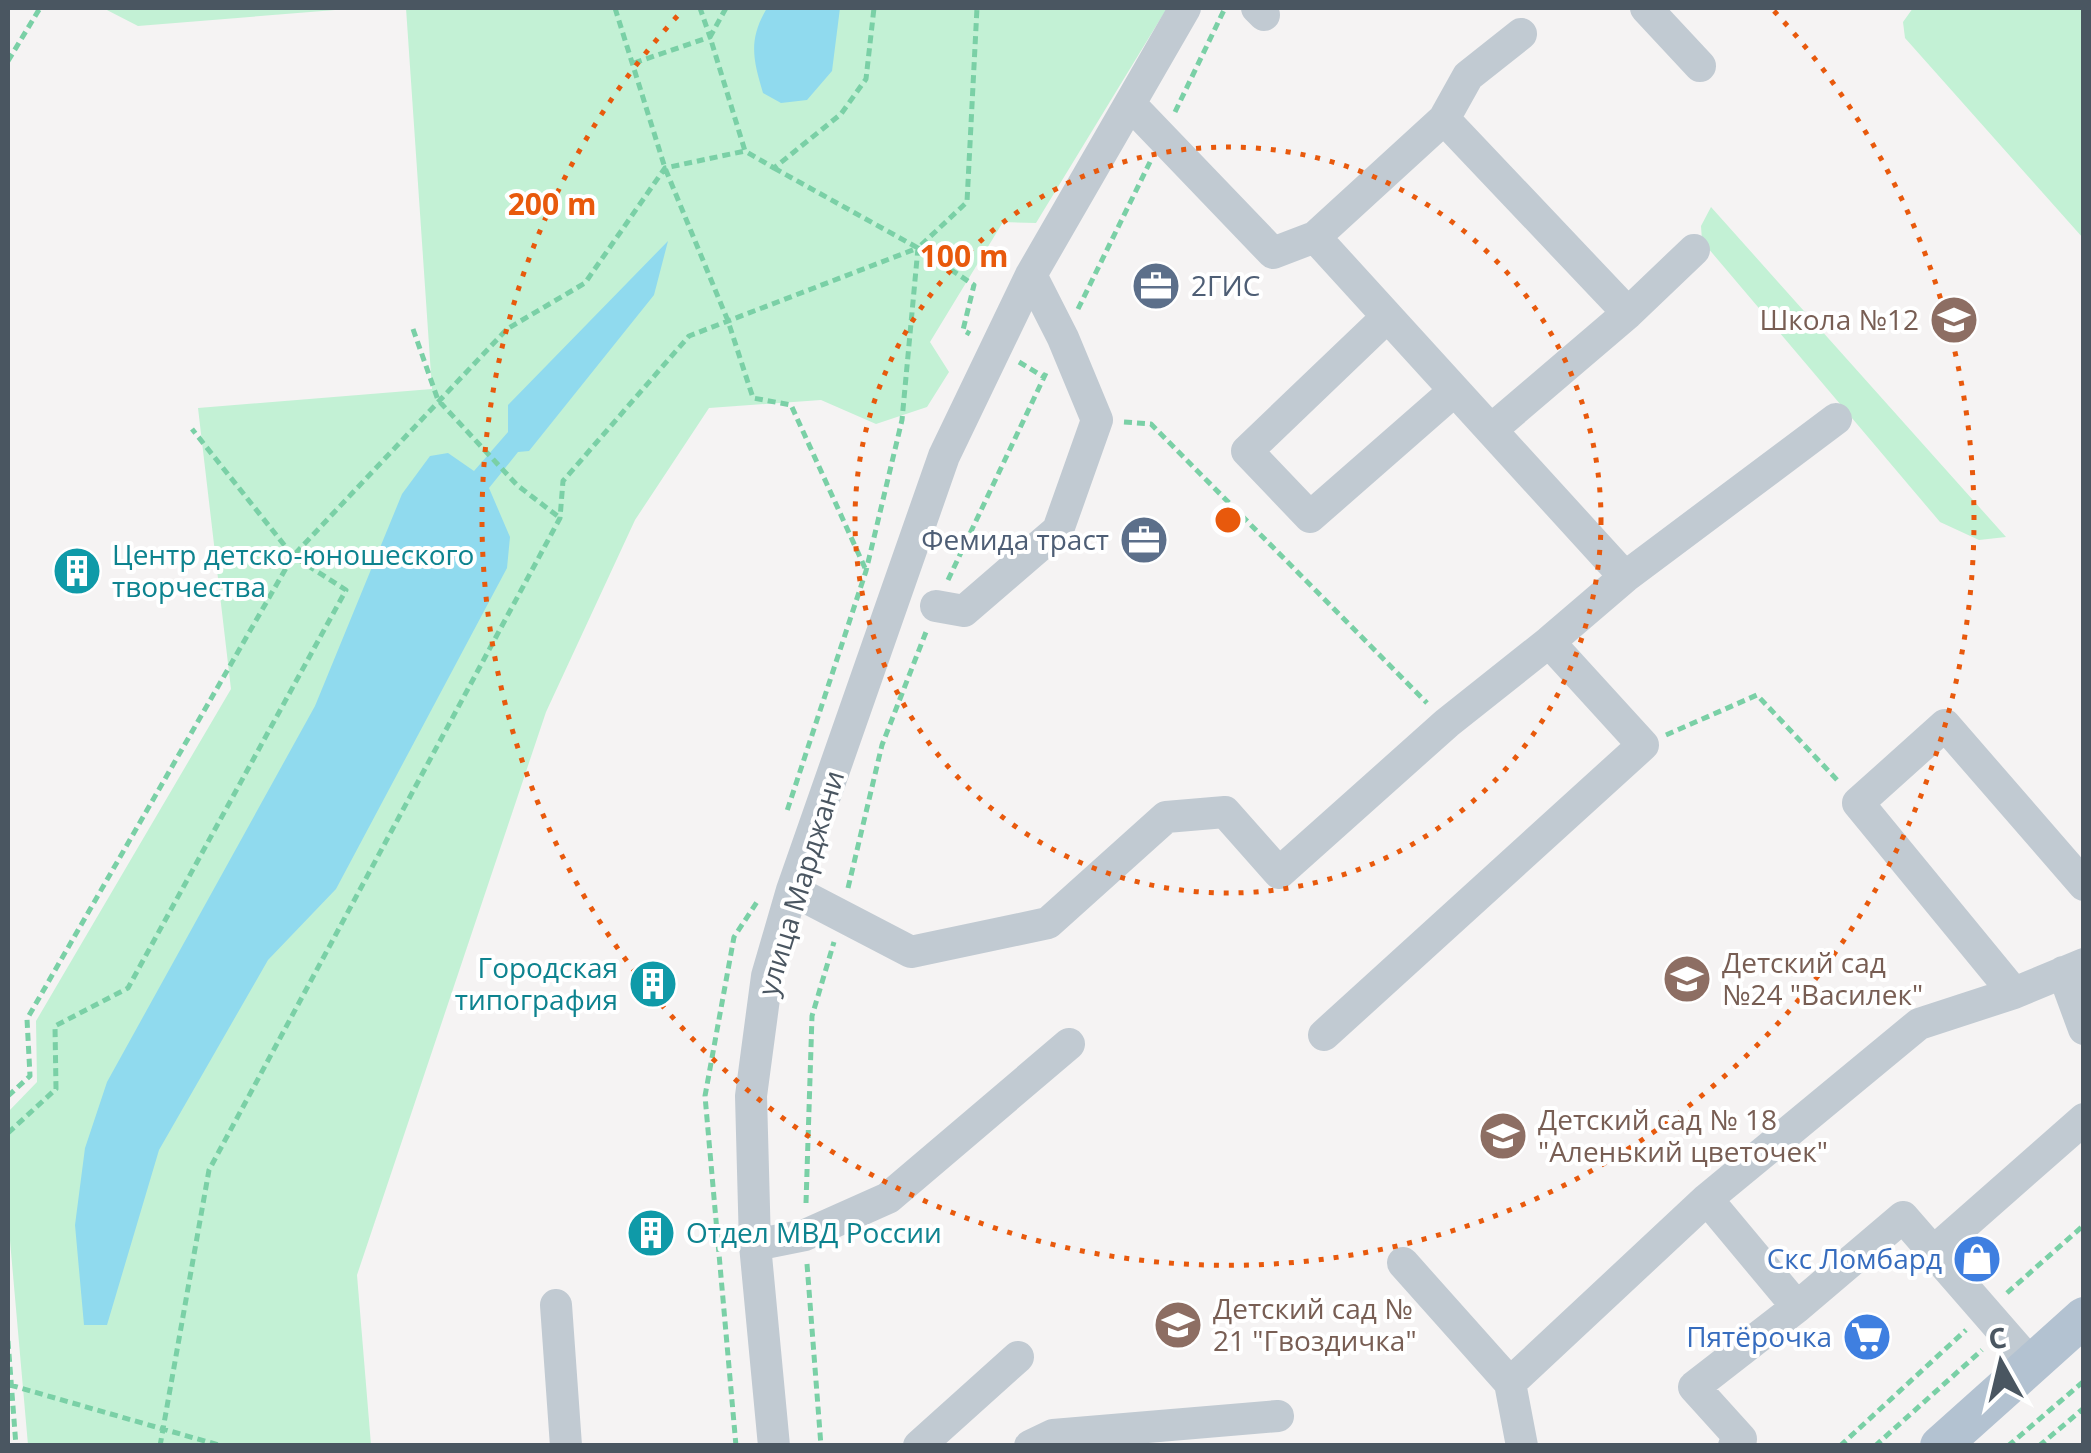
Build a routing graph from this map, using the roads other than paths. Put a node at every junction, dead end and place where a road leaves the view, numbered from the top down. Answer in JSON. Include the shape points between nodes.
{"nodes":[{"id":1,"x":1185,"y":8,"type":"edge"},
{"id":2,"x":1646,"y":8,"type":"edge"},
{"id":3,"x":1521,"y":34,"type":"dead end"},
{"id":4,"x":1700,"y":66,"type":"dead end"},
{"id":5,"x":1130,"y":104,"type":"junction"},
{"id":6,"x":1444,"y":119,"type":"junction"},
{"id":7,"x":1315,"y":238,"type":"junction"},
{"id":8,"x":1694,"y":250,"type":"dead end"},
{"id":9,"x":1031,"y":275,"type":"junction"},
{"id":10,"x":1628,"y":312,"type":"junction"},
{"id":11,"x":1386,"y":318,"type":"junction"},
{"id":12,"x":1454,"y":390,"type":"junction"},
{"id":13,"x":1836,"y":418,"type":"dead end"},
{"id":14,"x":1492,"y":430,"type":"junction"},
{"id":15,"x":1625,"y":576,"type":"junction"},
{"id":16,"x":936,"y":606,"type":"road end"},
{"id":17,"x":1549,"y":642,"type":"junction"},
{"id":18,"x":2084,"y":885,"type":"edge"},
{"id":19,"x":777,"y":888,"type":"junction"},
{"id":20,"x":2074,"y":968,"type":"edge"},
{"id":21,"x":2014,"y":993,"type":"junction"},
{"id":22,"x":2084,"y":1029,"type":"edge"},
{"id":23,"x":1324,"y":1035,"type":"dead end"},
{"id":24,"x":1068,"y":1044,"type":"dead end"},
{"id":25,"x":2084,"y":1119,"type":"edge"},
{"id":26,"x":1707,"y":1199,"type":"junction"},
{"id":27,"x":755,"y":1245,"type":"junction"},
{"id":28,"x":1933,"y":1252,"type":"junction"},
{"id":29,"x":1403,"y":1264,"type":"dead end"},
{"id":30,"x":556,"y":1306,"type":"dead end"},
{"id":31,"x":1798,"y":1306,"type":"junction"},
{"id":32,"x":2084,"y":1317,"type":"edge"},
{"id":33,"x":1018,"y":1356,"type":"dead end"},
{"id":34,"x":2031,"y":1364,"type":"junction"},
{"id":35,"x":1510,"y":1383,"type":"junction"},
{"id":36,"x":1278,"y":1416,"type":"dead end"},
{"id":37,"x":1741,"y":1443,"type":"edge"},
{"id":38,"x":1942,"y":1445,"type":"edge"},
{"id":39,"x":566,"y":1446,"type":"edge"},
{"id":40,"x":774,"y":1446,"type":"edge"},
{"id":41,"x":919,"y":1446,"type":"edge"},
{"id":42,"x":1030,"y":1446,"type":"edge"},
{"id":43,"x":1522,"y":1446,"type":"edge"}],
"edges":[{"from":1,"to":5,"type":"street","name":"улица Марджани"},
{"from":2,"to":4,"type":"street"},
{"from":3,"to":6,"type":"street","via":[[1468,76]]},
{"from":5,"to":7,"type":"street","via":[[1273,253]]},
{"from":5,"to":9,"type":"street","name":"улица Марджани"},
{"from":6,"to":7,"type":"street"},
{"from":6,"to":10,"type":"street"},
{"from":7,"to":11,"type":"street"},
{"from":8,"to":10,"type":"street"},
{"from":9,"to":16,"type":"street","via":[[1097,420],[1058,530],[964,611]]},
{"from":9,"to":19,"type":"street","name":"улица Марджани","via":[[944,456]]},
{"from":10,"to":14,"type":"street"},
{"from":11,"to":12,"type":"street"},
{"from":11,"to":12,"type":"street","via":[[1248,451],[1310,517]]},
{"from":12,"to":14,"type":"street"},
{"from":13,"to":15,"type":"street"},
{"from":14,"to":15,"type":"street"},
{"from":15,"to":17,"type":"street"},
{"from":17,"to":19,"type":"street","via":[[1447,723],[1280,873],[1224,812],[1166,817],[1048,923],[911,952]]},
{"from":17,"to":23,"type":"street","via":[[1643,745]]},
{"from":18,"to":21,"type":"street","via":[[1945,725],[1858,803]]},
{"from":19,"to":27,"type":"street","name":"улица Марджани","via":[[751,1096]]},
{"from":20,"to":21,"type":"street"},
{"from":20,"to":22,"type":"street"},
{"from":21,"to":26,"type":"street","via":[[1919,1024]]},
{"from":24,"to":27,"type":"street","via":[[888,1198],[805,1235]]},
{"from":25,"to":28,"type":"street"},
{"from":26,"to":31,"type":"street"},
{"from":26,"to":35,"type":"street"},
{"from":27,"to":40,"type":"street","name":"улица Марджани"},
{"from":28,"to":31,"type":"street","via":[[1903,1218]]},
{"from":28,"to":34,"type":"street"},
{"from":29,"to":35,"type":"street"},
{"from":30,"to":39,"type":"street"},
{"from":31,"to":37,"type":"street","via":[[1694,1387]]},
{"from":32,"to":34,"type":"main road"},
{"from":33,"to":41,"type":"street"},
{"from":34,"to":38,"type":"main road"},
{"from":35,"to":43,"type":"street"},
{"from":36,"to":42,"type":"street","via":[[1053,1435]]}]}
